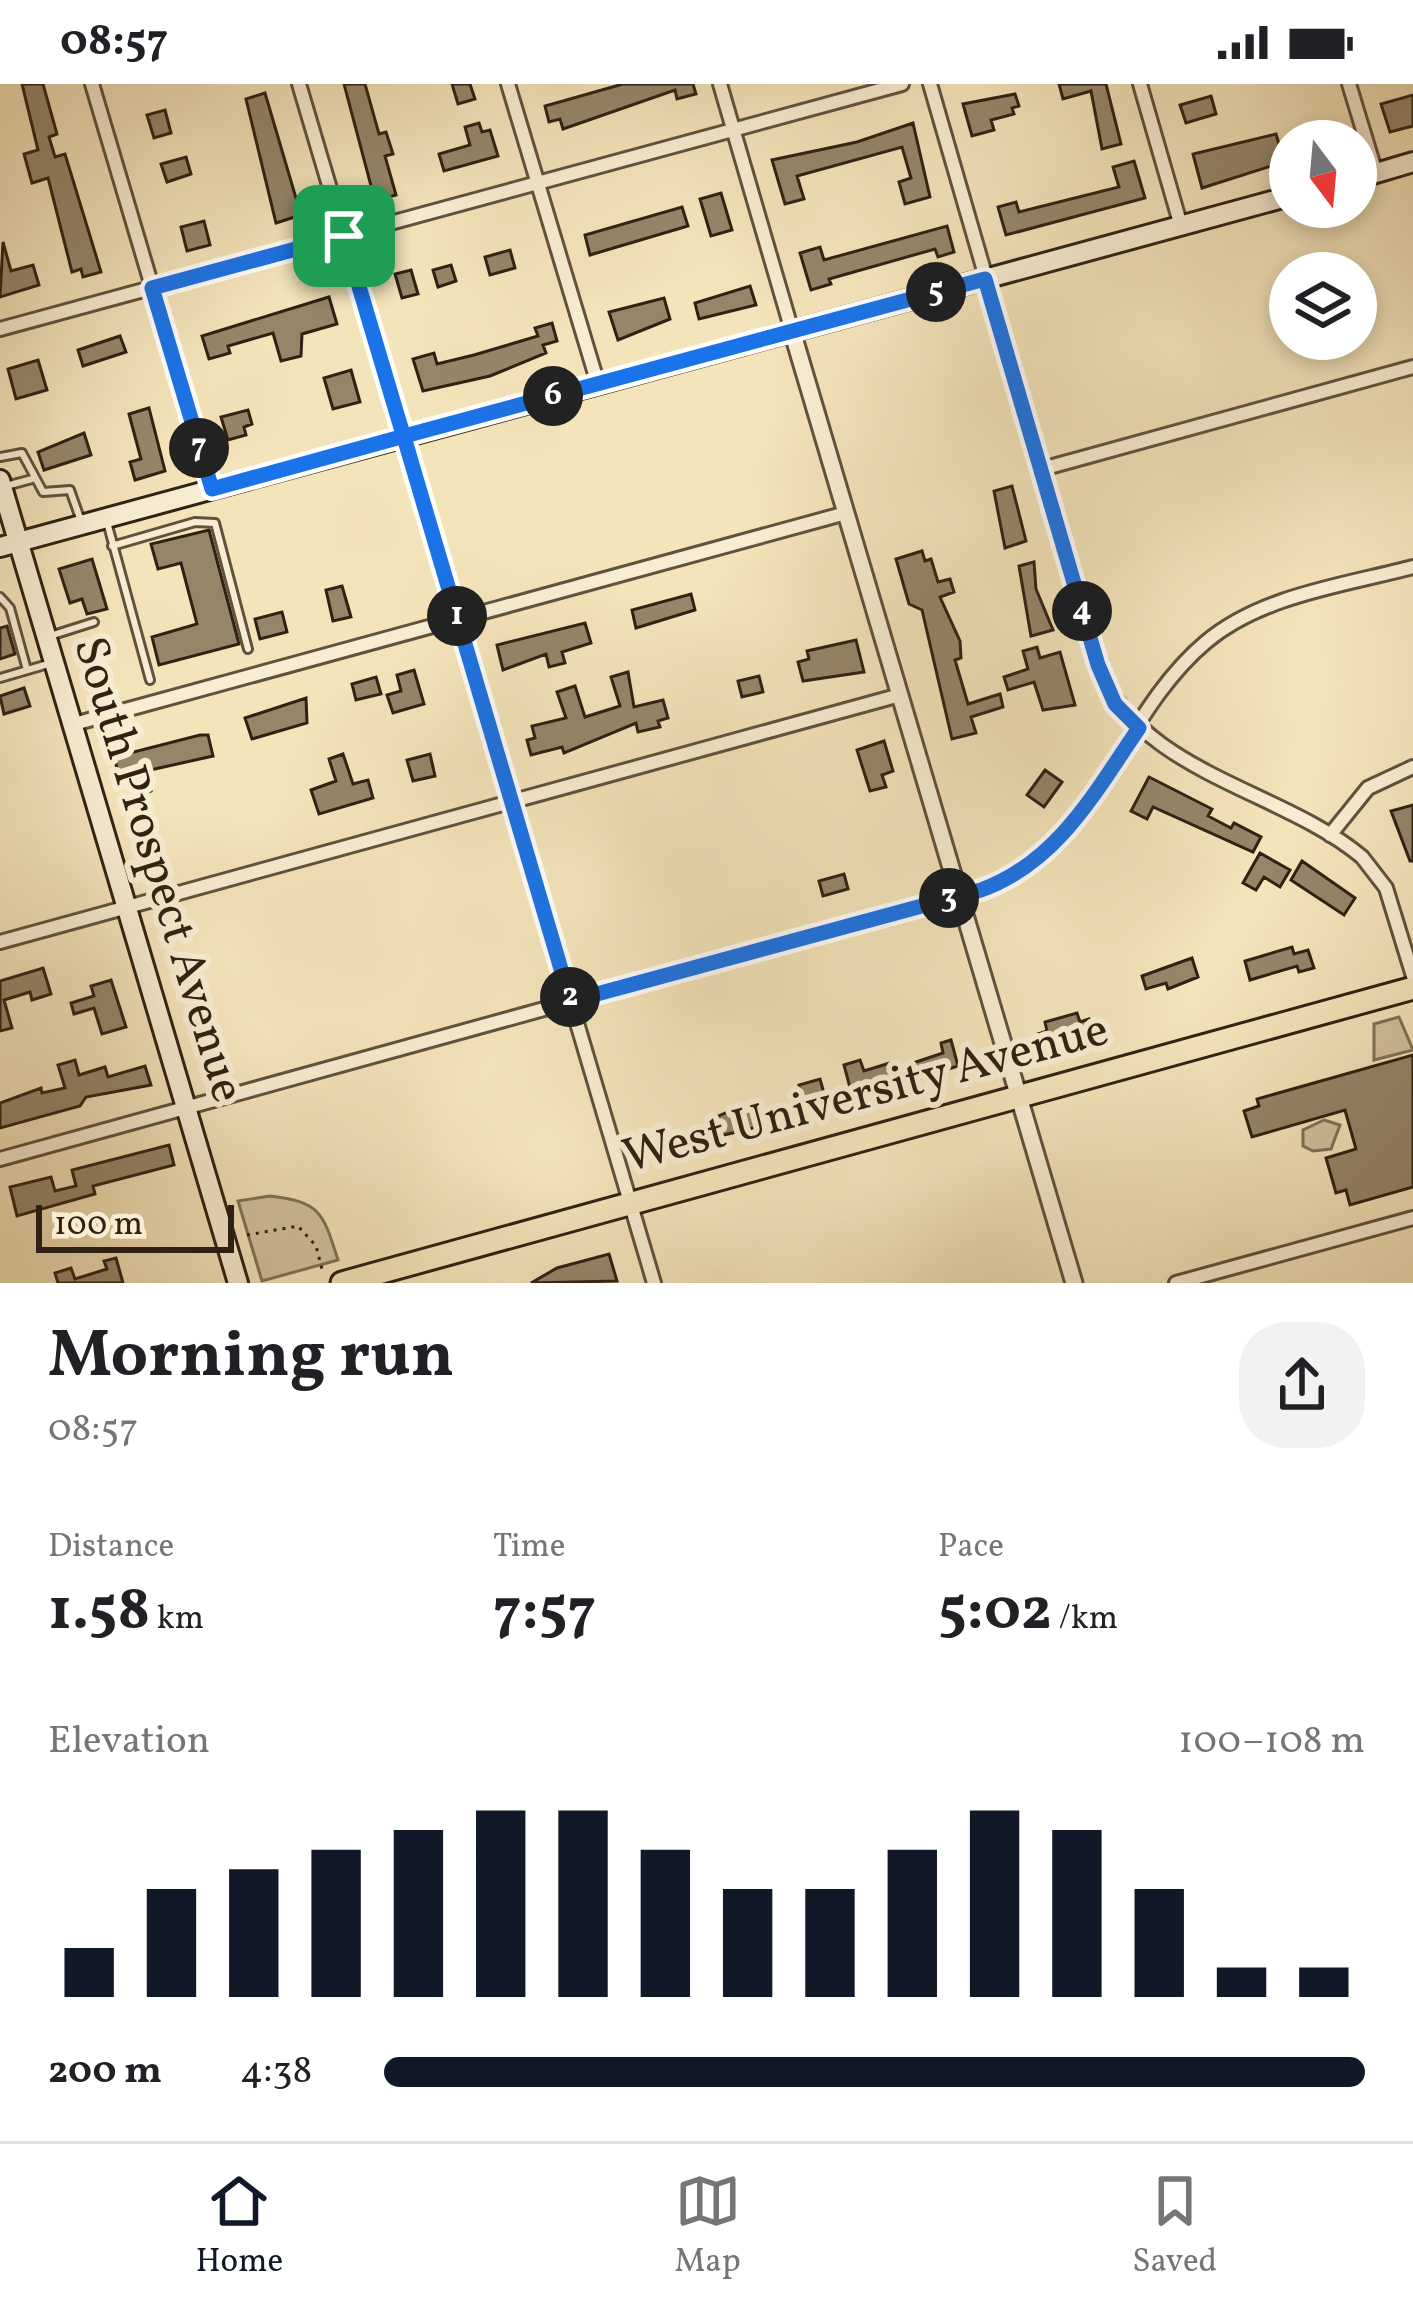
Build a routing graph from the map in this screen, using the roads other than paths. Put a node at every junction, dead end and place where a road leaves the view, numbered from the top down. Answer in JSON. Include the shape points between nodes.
{"nodes":[{"id":1,"x":92,"y":84,"type":"edge"},
{"id":2,"x":299,"y":84,"type":"edge"},
{"id":3,"x":508,"y":84,"type":"edge"},
{"id":4,"x":720,"y":84,"type":"edge"},
{"id":5,"x":902,"y":84,"type":"edge"},
{"id":6,"x":930,"y":84,"type":"edge"},
{"id":7,"x":1139,"y":84,"type":"edge"},
{"id":8,"x":1349,"y":84,"type":"edge"},
{"id":9,"x":1356,"y":120,"type":"edge"},
{"id":10,"x":733,"y":130,"type":"junction"},
{"id":11,"x":1413,"y":162,"type":"edge"},
{"id":12,"x":1377,"y":173,"type":"edge"},
{"id":13,"x":536,"y":183,"type":"junction"},
{"id":14,"x":1269,"y":202,"type":"edge"},
{"id":15,"x":1181,"y":226,"type":"junction"},
{"id":16,"x":344,"y":236,"type":"junction"},
{"id":17,"x":985,"y":279,"type":"junction"},
{"id":18,"x":152,"y":288,"type":"junction"},
{"id":19,"x":0,"y":329,"type":"edge"},
{"id":20,"x":792,"y":331,"type":"junction"},
{"id":21,"x":1413,"y":368,"type":"edge"},
{"id":22,"x":598,"y":384,"type":"junction"},
{"id":23,"x":404,"y":436,"type":"junction"},
{"id":24,"x":0,"y":458,"type":"edge"},
{"id":25,"x":1042,"y":469,"type":"junction"},
{"id":26,"x":32,"y":479,"type":"junction"},
{"id":27,"x":1,"y":484,"type":"edge"},
{"id":28,"x":212,"y":489,"type":"junction"},
{"id":29,"x":846,"y":513,"type":"junction"},
{"id":30,"x":106,"y":518,"type":"junction"},
{"id":31,"x":82,"y":524,"type":"junction"},
{"id":32,"x":9,"y":544,"type":"edge"},
{"id":33,"x":112,"y":546,"type":"junction"},
{"id":34,"x":1413,"y":567,"type":"edge"},
{"id":35,"x":0,"y":597,"type":"edge"},
{"id":36,"x":458,"y":619,"type":"junction"},
{"id":37,"x":94,"y":622,"type":"dead end"},
{"id":38,"x":46,"y":637,"type":"junction"},
{"id":39,"x":248,"y":649,"type":"dead end"},
{"id":40,"x":55,"y":662,"type":"junction"},
{"id":41,"x":27,"y":670,"type":"junction"},
{"id":42,"x":0,"y":678,"type":"edge"},
{"id":43,"x":151,"y":680,"type":"dead end"},
{"id":44,"x":900,"y":695,"type":"junction"},
{"id":45,"x":74,"y":724,"type":"junction"},
{"id":46,"x":1139,"y":728,"type":"junction"},
{"id":47,"x":1413,"y":767,"type":"edge"},
{"id":48,"x":512,"y":800,"type":"junction"},
{"id":49,"x":1330,"y":835,"type":"junction"},
{"id":50,"x":959,"y":895,"type":"junction"},
{"id":51,"x":127,"y":906,"type":"junction"},
{"id":52,"x":0,"y":942,"type":"edge"},
{"id":53,"x":1413,"y":976,"type":"edge"},
{"id":54,"x":1413,"y":988,"type":"edge"},
{"id":55,"x":571,"y":1001,"type":"junction"},
{"id":56,"x":1018,"y":1097,"type":"junction"},
{"id":57,"x":186,"y":1107,"type":"junction"},
{"id":58,"x":0,"y":1159,"type":"edge"},
{"id":59,"x":631,"y":1204,"type":"junction"},
{"id":60,"x":1413,"y":1218,"type":"edge"},
{"id":61,"x":238,"y":1283,"type":"edge"},
{"id":62,"x":342,"y":1283,"type":"edge"},
{"id":63,"x":654,"y":1283,"type":"edge"},
{"id":64,"x":1074,"y":1283,"type":"edge"},
{"id":65,"x":1176,"y":1283,"type":"edge"}],
"edges":[{"from":1,"to":18,"type":"street"},
{"from":2,"to":16,"type":"street"},
{"from":3,"to":13,"type":"street"},
{"from":4,"to":10,"type":"street"},
{"from":5,"to":10,"type":"street"},
{"from":6,"to":17,"type":"street"},
{"from":7,"to":15,"type":"street"},
{"from":8,"to":9,"type":"street"},
{"from":10,"to":13,"type":"street"},
{"from":10,"to":20,"type":"street"},
{"from":11,"to":12,"type":"main road"},
{"from":13,"to":16,"type":"street"},
{"from":13,"to":22,"type":"street"},
{"from":14,"to":15,"type":"main road"},
{"from":15,"to":17,"type":"main road"},
{"from":16,"to":18,"type":"street"},
{"from":16,"to":23,"type":"street"},
{"from":17,"to":20,"type":"main road"},
{"from":17,"to":25,"type":"street"},
{"from":18,"to":19,"type":"street"},
{"from":18,"to":28,"type":"street"},
{"from":20,"to":22,"type":"main road"},
{"from":20,"to":29,"type":"street"},
{"from":21,"to":25,"type":"street"},
{"from":22,"to":23,"type":"main road"},
{"from":23,"to":28,"type":"main road"},
{"from":23,"to":36,"type":"street"},
{"from":24,"to":26,"type":"lane","via":[[22,453]]},
{"from":25,"to":46,"type":"street","via":[[1106,686]]},
{"from":26,"to":27,"type":"lane"},
{"from":26,"to":31,"type":"lane","via":[[43,492],[70,490]]},
{"from":27,"to":32,"type":"main road","name":"South Prospect Avenue"},
{"from":28,"to":30,"type":"main road"},
{"from":29,"to":36,"type":"street"},
{"from":29,"to":44,"type":"street"},
{"from":30,"to":31,"type":"main road"},
{"from":30,"to":33,"type":"lane"},
{"from":31,"to":32,"type":"main road"},
{"from":32,"to":38,"type":"main road","name":"South Prospect Avenue"},
{"from":33,"to":39,"type":"lane","via":[[215,523]]},
{"from":33,"to":43,"type":"lane"},
{"from":34,"to":46,"type":"street","via":[[1265,608],[1224,628],[1186,662]]},
{"from":35,"to":41,"type":"lane"},
{"from":36,"to":45,"type":"street"},
{"from":36,"to":48,"type":"street"},
{"from":37,"to":38,"type":"lane"},
{"from":38,"to":40,"type":"main road","name":"South Prospect Avenue"},
{"from":40,"to":41,"type":"lane"},
{"from":40,"to":45,"type":"main road","name":"South Prospect Avenue"},
{"from":41,"to":42,"type":"lane"},
{"from":44,"to":48,"type":"street"},
{"from":44,"to":50,"type":"street"},
{"from":45,"to":51,"type":"main road","name":"South Prospect Avenue"},
{"from":46,"to":49,"type":"street"},
{"from":46,"to":50,"type":"street","via":[[1049,851],[1013,877]]},
{"from":47,"to":49,"type":"street","via":[[1368,788]]},
{"from":48,"to":51,"type":"street"},
{"from":48,"to":55,"type":"street"},
{"from":49,"to":53,"type":"street","via":[[1362,856],[1386,888]]},
{"from":50,"to":55,"type":"street"},
{"from":50,"to":56,"type":"street"},
{"from":51,"to":52,"type":"street"},
{"from":51,"to":57,"type":"main road","name":"South Prospect Avenue"},
{"from":54,"to":56,"type":"main road","name":"West University Avenue"},
{"from":55,"to":57,"type":"street"},
{"from":55,"to":59,"type":"street"},
{"from":56,"to":59,"type":"main road","name":"West University Avenue"},
{"from":56,"to":64,"type":"street"},
{"from":57,"to":58,"type":"street"},
{"from":57,"to":61,"type":"main road","name":"South Prospect Avenue"},
{"from":59,"to":62,"type":"main road","name":"West University Avenue"},
{"from":59,"to":63,"type":"street"},
{"from":60,"to":65,"type":"street"}]}
